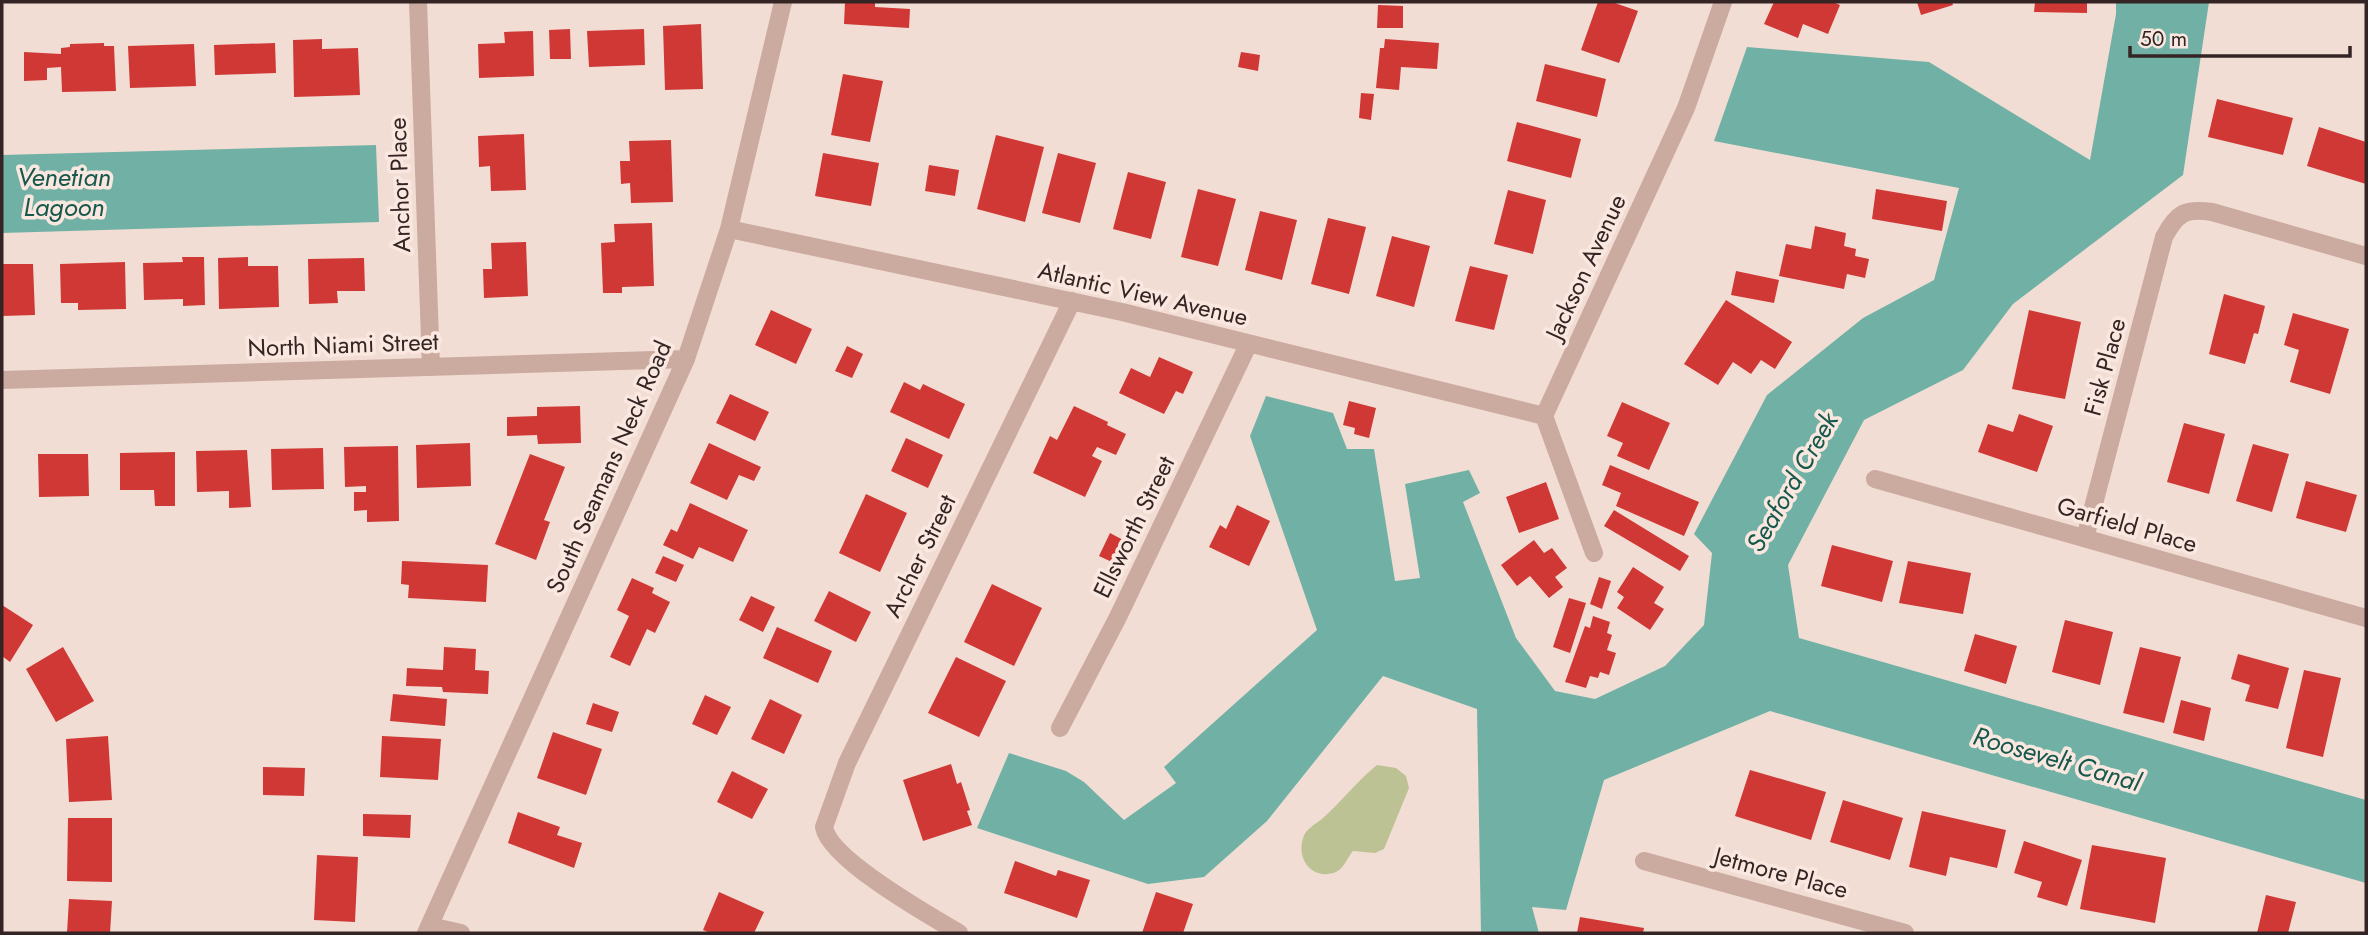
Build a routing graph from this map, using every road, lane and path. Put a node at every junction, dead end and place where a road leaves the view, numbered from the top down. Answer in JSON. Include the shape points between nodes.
{"nodes":[{"id":1,"x":418,"y":2,"type":"edge"},
{"id":2,"x":783,"y":2,"type":"edge"},
{"id":3,"x":1723,"y":2,"type":"edge"},
{"id":4,"x":729,"y":229,"type":"junction"},
{"id":5,"x":2366,"y":256,"type":"edge"},
{"id":6,"x":1072,"y":301,"type":"junction"},
{"id":7,"x":1248,"y":345,"type":"junction"},
{"id":8,"x":686,"y":359,"type":"junction"},
{"id":9,"x":431,"y":367,"type":"junction"},
{"id":10,"x":2,"y":380,"type":"edge"},
{"id":11,"x":1544,"y":416,"type":"junction"},
{"id":12,"x":1875,"y":479,"type":"dead end"},
{"id":13,"x":2085,"y":538,"type":"junction"},
{"id":14,"x":1594,"y":553,"type":"dead end"},
{"id":15,"x":2366,"y":618,"type":"edge"},
{"id":16,"x":1060,"y":728,"type":"dead end"},
{"id":17,"x":1644,"y":861,"type":"dead end"},
{"id":18,"x":428,"y":930,"type":"edge"},
{"id":19,"x":461,"y":933,"type":"edge"},
{"id":20,"x":959,"y":933,"type":"edge"},
{"id":21,"x":1905,"y":933,"type":"edge"}],
"edges":[{"from":1,"to":9,"type":"street","name":"Anchor Place"},
{"from":2,"to":4,"type":"street","name":"South Seamans Neck Road"},
{"from":3,"to":11,"type":"street","name":"Jackson Avenue","via":[[1686,108]]},
{"from":4,"to":6,"type":"street","name":"Atlantic View Avenue"},
{"from":4,"to":8,"type":"street","name":"South Seamans Neck Road"},
{"from":5,"to":13,"type":"street","name":"Fisk Place","via":[[2212,212],[2181,213],[2164,237]]},
{"from":6,"to":7,"type":"street","name":"Atlantic View Avenue"},
{"from":6,"to":20,"type":"street","name":"Archer Street","via":[[847,763],[824,827],[826,836],[868,876]]},
{"from":7,"to":11,"type":"street","name":"Atlantic View Avenue"},
{"from":7,"to":16,"type":"street","name":"Ellsworth Street"},
{"from":8,"to":9,"type":"street","name":"North Niami Street"},
{"from":8,"to":18,"type":"street","name":"South Seamans Neck Road"},
{"from":9,"to":10,"type":"street","name":"North Niami Street"},
{"from":11,"to":14,"type":"street"},
{"from":12,"to":13,"type":"street","name":"Garfield Place"},
{"from":13,"to":15,"type":"street","name":"Garfield Place"},
{"from":17,"to":21,"type":"street","name":"Jetmore Place"},
{"from":18,"to":19,"type":"street"}]}
